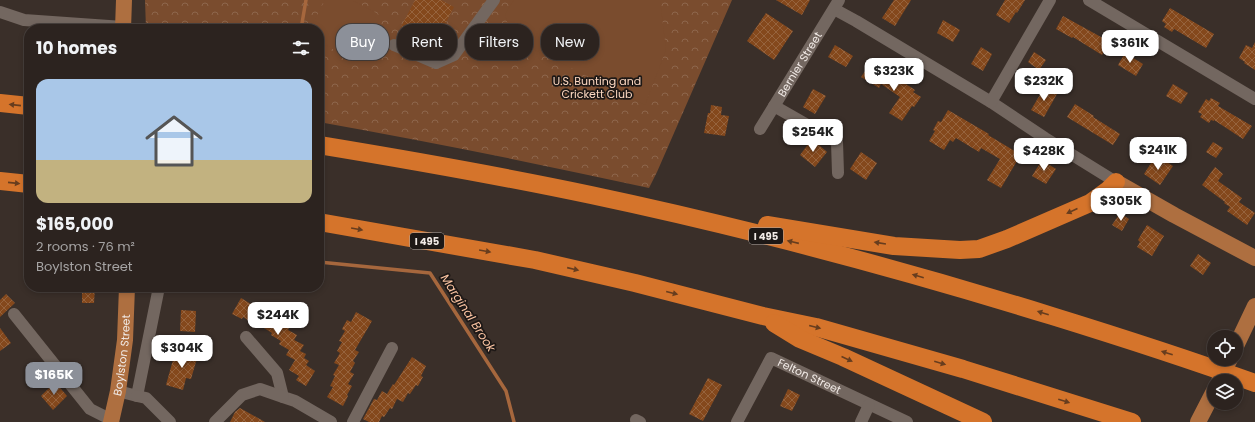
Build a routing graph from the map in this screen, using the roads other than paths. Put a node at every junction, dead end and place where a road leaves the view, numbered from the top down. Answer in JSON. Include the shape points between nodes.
{"nodes":[{"id":1,"x":124,"y":0,"type":"edge"},
{"id":2,"x":494,"y":0,"type":"edge"},
{"id":3,"x":1050,"y":0,"type":"edge"},
{"id":4,"x":1089,"y":0,"type":"edge"},
{"id":5,"x":836,"y":4,"type":"edge"},
{"id":6,"x":0,"y":12,"type":"edge"},
{"id":7,"x":74,"y":24,"type":"edge"},
{"id":8,"x":124,"y":24,"type":"edge"},
{"id":9,"x":394,"y":45,"type":"dead end"},
{"id":10,"x":1255,"y":99,"type":"edge"},
{"id":11,"x":991,"y":102,"type":"junction"},
{"id":12,"x":0,"y":103,"type":"edge"},
{"id":13,"x":24,"y":105,"type":"edge"},
{"id":14,"x":774,"y":106,"type":"junction"},
{"id":15,"x":760,"y":129,"type":"dead end"},
{"id":16,"x":324,"y":145,"type":"edge"},
{"id":17,"x":838,"y":173,"type":"dead end"},
{"id":18,"x":0,"y":181,"type":"edge"},
{"id":19,"x":1116,"y":182,"type":"junction"},
{"id":20,"x":24,"y":183,"type":"edge"},
{"id":21,"x":633,"y":204,"type":"junction"},
{"id":22,"x":324,"y":223,"type":"edge"},
{"id":23,"x":1255,"y":258,"type":"edge"},
{"id":24,"x":127,"y":292,"type":"edge"},
{"id":25,"x":158,"y":292,"type":"edge"},
{"id":26,"x":1255,"y":306,"type":"edge"},
{"id":27,"x":14,"y":314,"type":"dead end"},
{"id":28,"x":763,"y":316,"type":"junction"},
{"id":29,"x":1243,"y":331,"type":"edge"},
{"id":30,"x":246,"y":337,"type":"dead end"},
{"id":31,"x":392,"y":348,"type":"dead end"},
{"id":32,"x":1249,"y":381,"type":"edge"},
{"id":33,"x":118,"y":391,"type":"junction"},
{"id":34,"x":138,"y":396,"type":"junction"},
{"id":35,"x":283,"y":397,"type":"junction"},
{"id":36,"x":869,"y":405,"type":"junction"},
{"id":37,"x":1207,"y":405,"type":"edge"},
{"id":38,"x":111,"y":421,"type":"edge"},
{"id":39,"x":170,"y":422,"type":"edge"},
{"id":40,"x":215,"y":422,"type":"edge"},
{"id":41,"x":330,"y":422,"type":"edge"},
{"id":42,"x":353,"y":422,"type":"edge"},
{"id":43,"x":737,"y":422,"type":"edge"},
{"id":44,"x":861,"y":422,"type":"edge"},
{"id":45,"x":907,"y":422,"type":"edge"},
{"id":46,"x":983,"y":422,"type":"edge"},
{"id":47,"x":1132,"y":422,"type":"edge"},
{"id":48,"x":1198,"y":422,"type":"edge"}],
"edges":[{"from":1,"to":8,"type":"main road"},
{"from":2,"to":9,"type":"street","via":[[454,55],[436,63]]},
{"from":3,"to":11,"type":"street"},
{"from":4,"to":10,"type":"street"},
{"from":5,"to":11,"type":"street","via":[[856,21]]},
{"from":5,"to":14,"type":"street","name":"Bernier Street"},
{"from":6,"to":7,"type":"street","via":[[24,20]]},
{"from":11,"to":19,"type":"street"},
{"from":13,"to":12,"type":"highway","one_way":true},
{"from":14,"to":15,"type":"street","name":"Bernier Street"},
{"from":14,"to":17,"type":"street","via":[[837,142]]},
{"from":16,"to":21,"type":"highway","number":"I 495"},
{"from":18,"to":20,"type":"highway","one_way":true},
{"from":19,"to":21,"type":"highway","one_way":true,"via":[[1090,203],[992,245],[960,250],[894,246]]},
{"from":19,"to":23,"type":"main road"},
{"from":32,"to":21,"type":"highway","number":"I 495","one_way":true,"via":[[1120,337],[894,269]]},
{"from":22,"to":28,"type":"highway","number":"I 495","one_way":true,"via":[[535,260]]},
{"from":24,"to":33,"type":"main road","name":"Boylston Street","via":[[125,340]]},
{"from":25,"to":34,"type":"street"},
{"from":26,"to":29,"type":"main road"},
{"from":27,"to":38,"type":"street","via":[[90,409]]},
{"from":28,"to":46,"type":"highway","one_way":true,"via":[[800,339]]},
{"from":28,"to":47,"type":"highway","number":"I 495","one_way":true,"via":[[816,327],[963,369]]},
{"from":30,"to":35,"type":"street","via":[[277,373]]},
{"from":31,"to":42,"type":"street"},
{"from":33,"to":34,"type":"street","name":"Boylston Street"},
{"from":33,"to":38,"type":"main road","name":"Boylston Street"},
{"from":34,"to":39,"type":"street","name":"Boylston Street","via":[[146,398]]},
{"from":35,"to":40,"type":"street","via":[[260,389],[242,395]]},
{"from":35,"to":41,"type":"street","via":[[295,401]]},
{"from":36,"to":43,"type":"street","name":"Felton Street","via":[[771,358]]},
{"from":36,"to":44,"type":"street"},
{"from":36,"to":45,"type":"street"},
{"from":37,"to":48,"type":"main road"}]}
